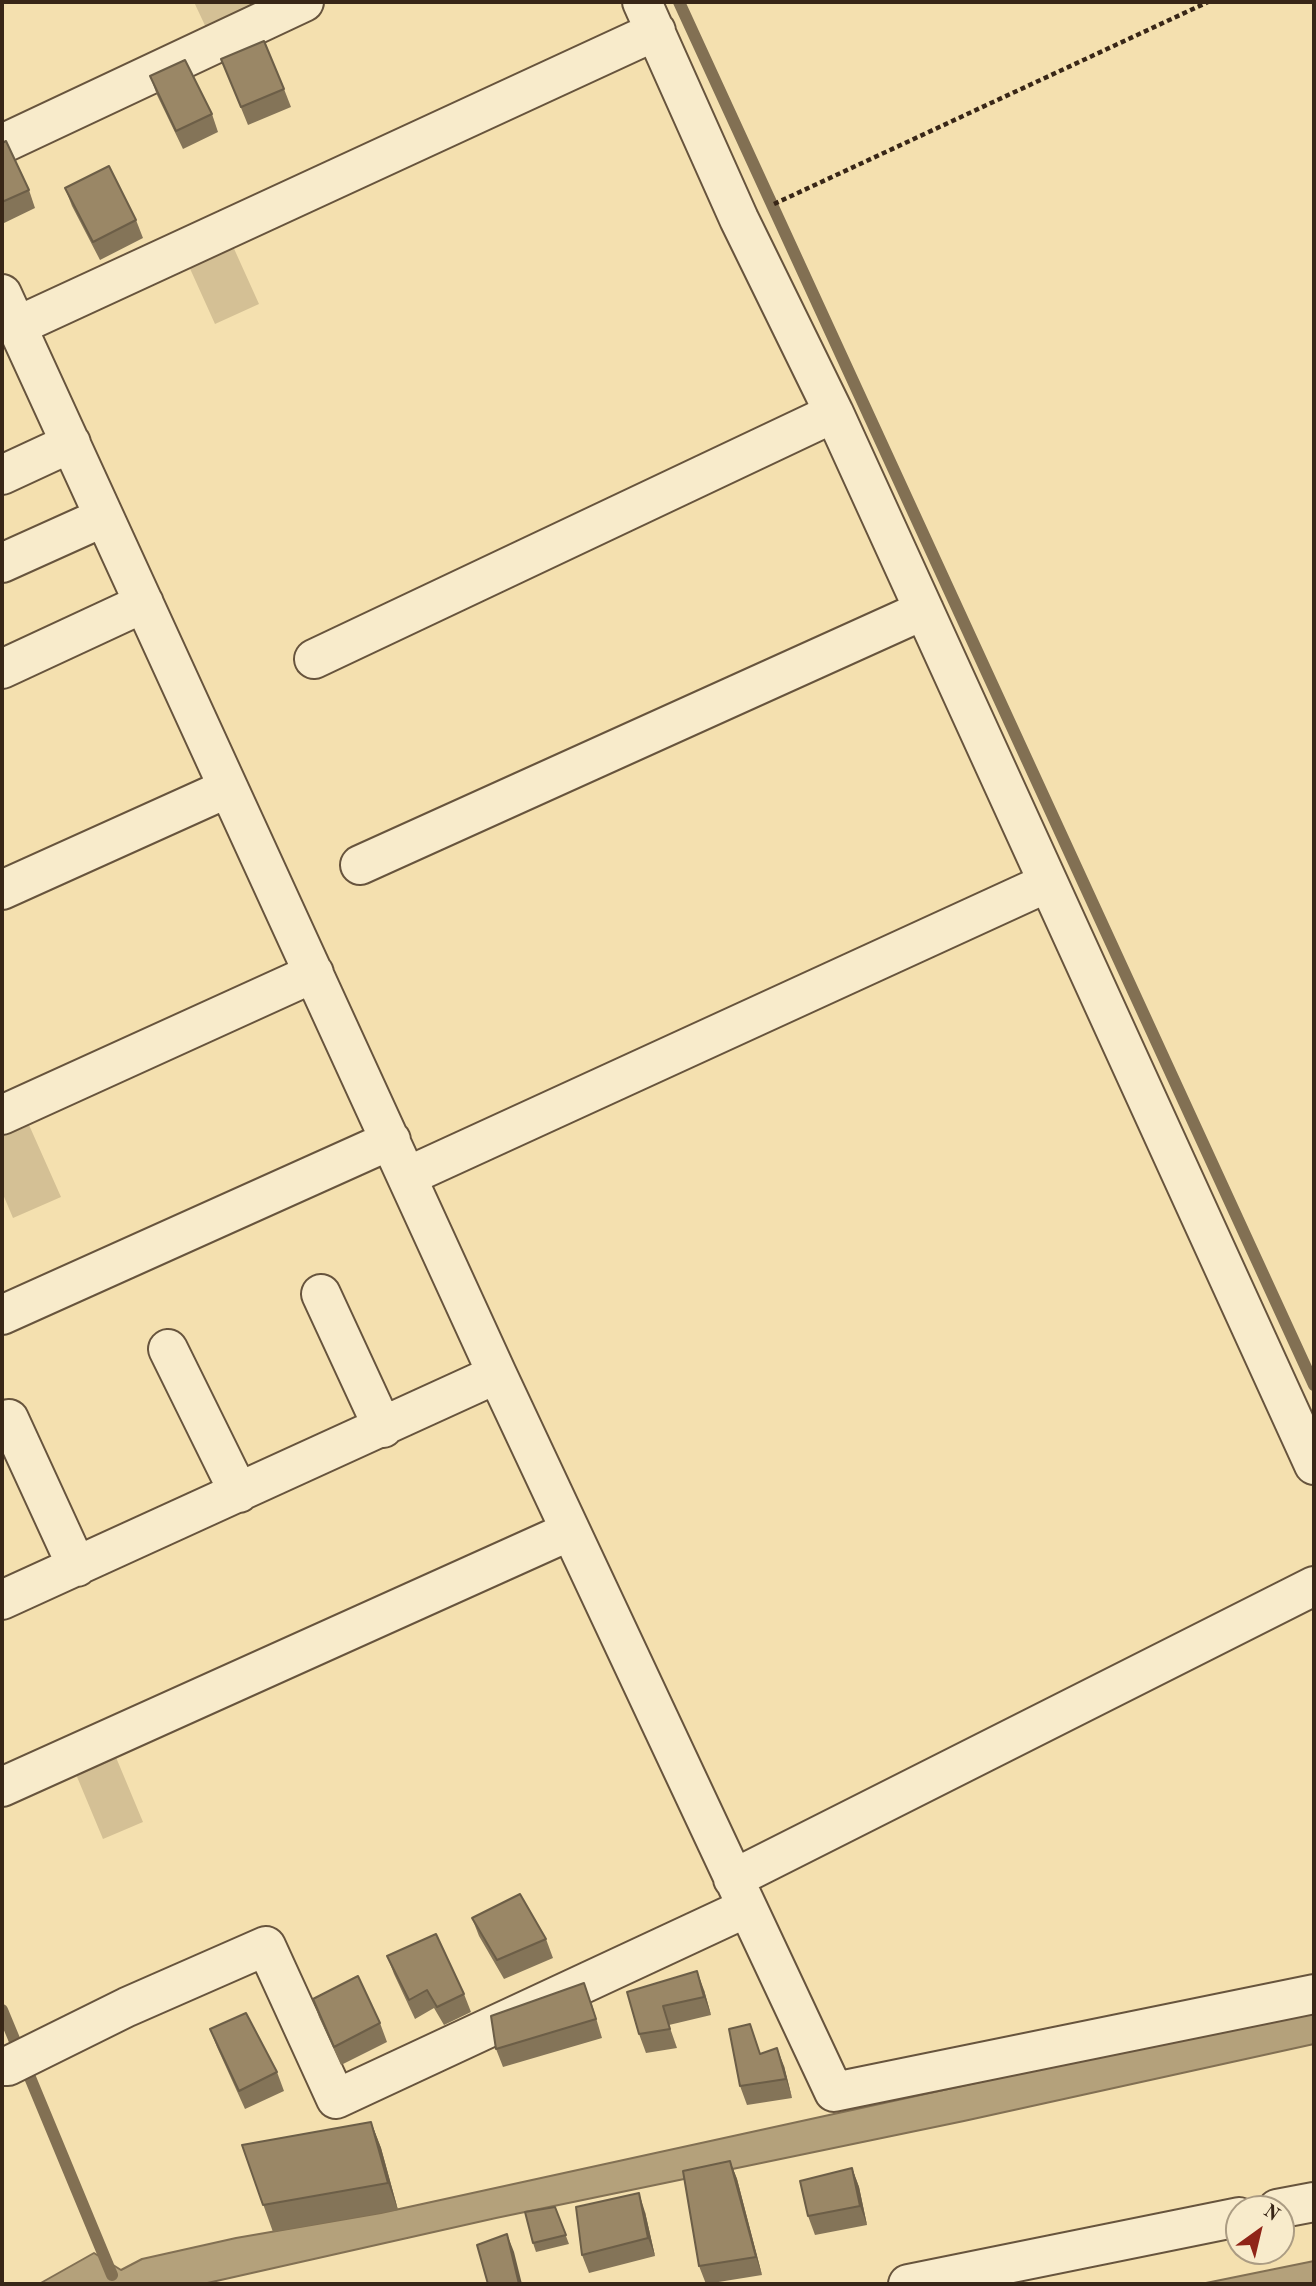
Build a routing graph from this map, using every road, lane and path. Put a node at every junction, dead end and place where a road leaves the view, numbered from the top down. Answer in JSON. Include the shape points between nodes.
{"nodes":[{"id":1,"x":304,"y":2,"type":"edge"},
{"id":2,"x":1208,"y":2,"type":"edge"},
{"id":3,"x":649,"y":16,"type":"edge"},
{"id":4,"x":2,"y":144,"type":"edge"},
{"id":5,"x":780,"y":201,"type":"dead end"},
{"id":6,"x":9,"y":310,"type":"edge"},
{"id":7,"x":834,"y":413,"type":"junction"},
{"id":8,"x":71,"y":443,"type":"junction"},
{"id":9,"x":2,"y":475,"type":"edge"},
{"id":10,"x":104,"y":517,"type":"junction"},
{"id":11,"x":2,"y":563,"type":"edge"},
{"id":12,"x":144,"y":603,"type":"junction"},
{"id":13,"x":924,"y":610,"type":"junction"},
{"id":14,"x":314,"y":659,"type":"dead end"},
{"id":15,"x":2,"y":669,"type":"edge"},
{"id":16,"x":229,"y":788,"type":"junction"},
{"id":17,"x":360,"y":865,"type":"dead end"},
{"id":18,"x":1047,"y":883,"type":"junction"},
{"id":19,"x":2,"y":890,"type":"edge"},
{"id":20,"x":314,"y":973,"type":"junction"},
{"id":21,"x":2,"y":1115,"type":"edge"},
{"id":22,"x":391,"y":1140,"type":"junction"},
{"id":23,"x":408,"y":1176,"type":"junction"},
{"id":24,"x":321,"y":1294,"type":"dead end"},
{"id":25,"x":2,"y":1315,"type":"edge"},
{"id":26,"x":168,"y":1349,"type":"dead end"},
{"id":27,"x":497,"y":1374,"type":"junction"},
{"id":28,"x":9,"y":1419,"type":"dead end"},
{"id":29,"x":383,"y":1427,"type":"junction"},
{"id":30,"x":1314,"y":1465,"type":"edge"},
{"id":31,"x":239,"y":1493,"type":"junction"},
{"id":32,"x":570,"y":1531,"type":"junction"},
{"id":33,"x":77,"y":1567,"type":"junction"},
{"id":34,"x":1314,"y":1586,"type":"edge"},
{"id":35,"x":2,"y":1600,"type":"edge"},
{"id":36,"x":2,"y":1787,"type":"edge"},
{"id":37,"x":739,"y":1893,"type":"junction"},
{"id":38,"x":1314,"y":1994,"type":"edge"},
{"id":39,"x":14,"y":2062,"type":"edge"},
{"id":40,"x":1314,"y":2202,"type":"edge"},
{"id":41,"x":1295,"y":2206,"type":"edge"},
{"id":42,"x":1225,"y":2220,"type":"edge"},
{"id":43,"x":908,"y":2284,"type":"edge"}],
"edges":[{"from":1,"to":4,"type":"street"},
{"from":2,"to":5,"type":"path"},
{"from":3,"to":6,"type":"street"},
{"from":3,"to":7,"type":"street","via":[[739,219]]},
{"from":6,"to":8,"type":"street"},
{"from":7,"to":13,"type":"street"},
{"from":7,"to":14,"type":"street"},
{"from":8,"to":9,"type":"street"},
{"from":8,"to":10,"type":"street"},
{"from":10,"to":11,"type":"street"},
{"from":10,"to":12,"type":"street"},
{"from":12,"to":15,"type":"street"},
{"from":12,"to":16,"type":"street"},
{"from":13,"to":17,"type":"street"},
{"from":13,"to":18,"type":"street"},
{"from":16,"to":19,"type":"street"},
{"from":16,"to":20,"type":"street"},
{"from":18,"to":23,"type":"street"},
{"from":18,"to":30,"type":"street"},
{"from":20,"to":21,"type":"street"},
{"from":20,"to":22,"type":"street"},
{"from":22,"to":23,"type":"street"},
{"from":22,"to":25,"type":"street"},
{"from":23,"to":27,"type":"street"},
{"from":24,"to":29,"type":"street"},
{"from":26,"to":31,"type":"street"},
{"from":27,"to":29,"type":"street"},
{"from":27,"to":32,"type":"street"},
{"from":28,"to":33,"type":"street"},
{"from":29,"to":31,"type":"street"},
{"from":31,"to":33,"type":"street"},
{"from":32,"to":36,"type":"street"},
{"from":32,"to":37,"type":"street"},
{"from":33,"to":35,"type":"street"},
{"from":34,"to":37,"type":"street"},
{"from":37,"to":38,"type":"street","via":[[834,2092]]},
{"from":37,"to":39,"type":"street","via":[[336,2099],[265,1946]]},
{"from":40,"to":41,"type":"street"},
{"from":42,"to":43,"type":"street"}]}
